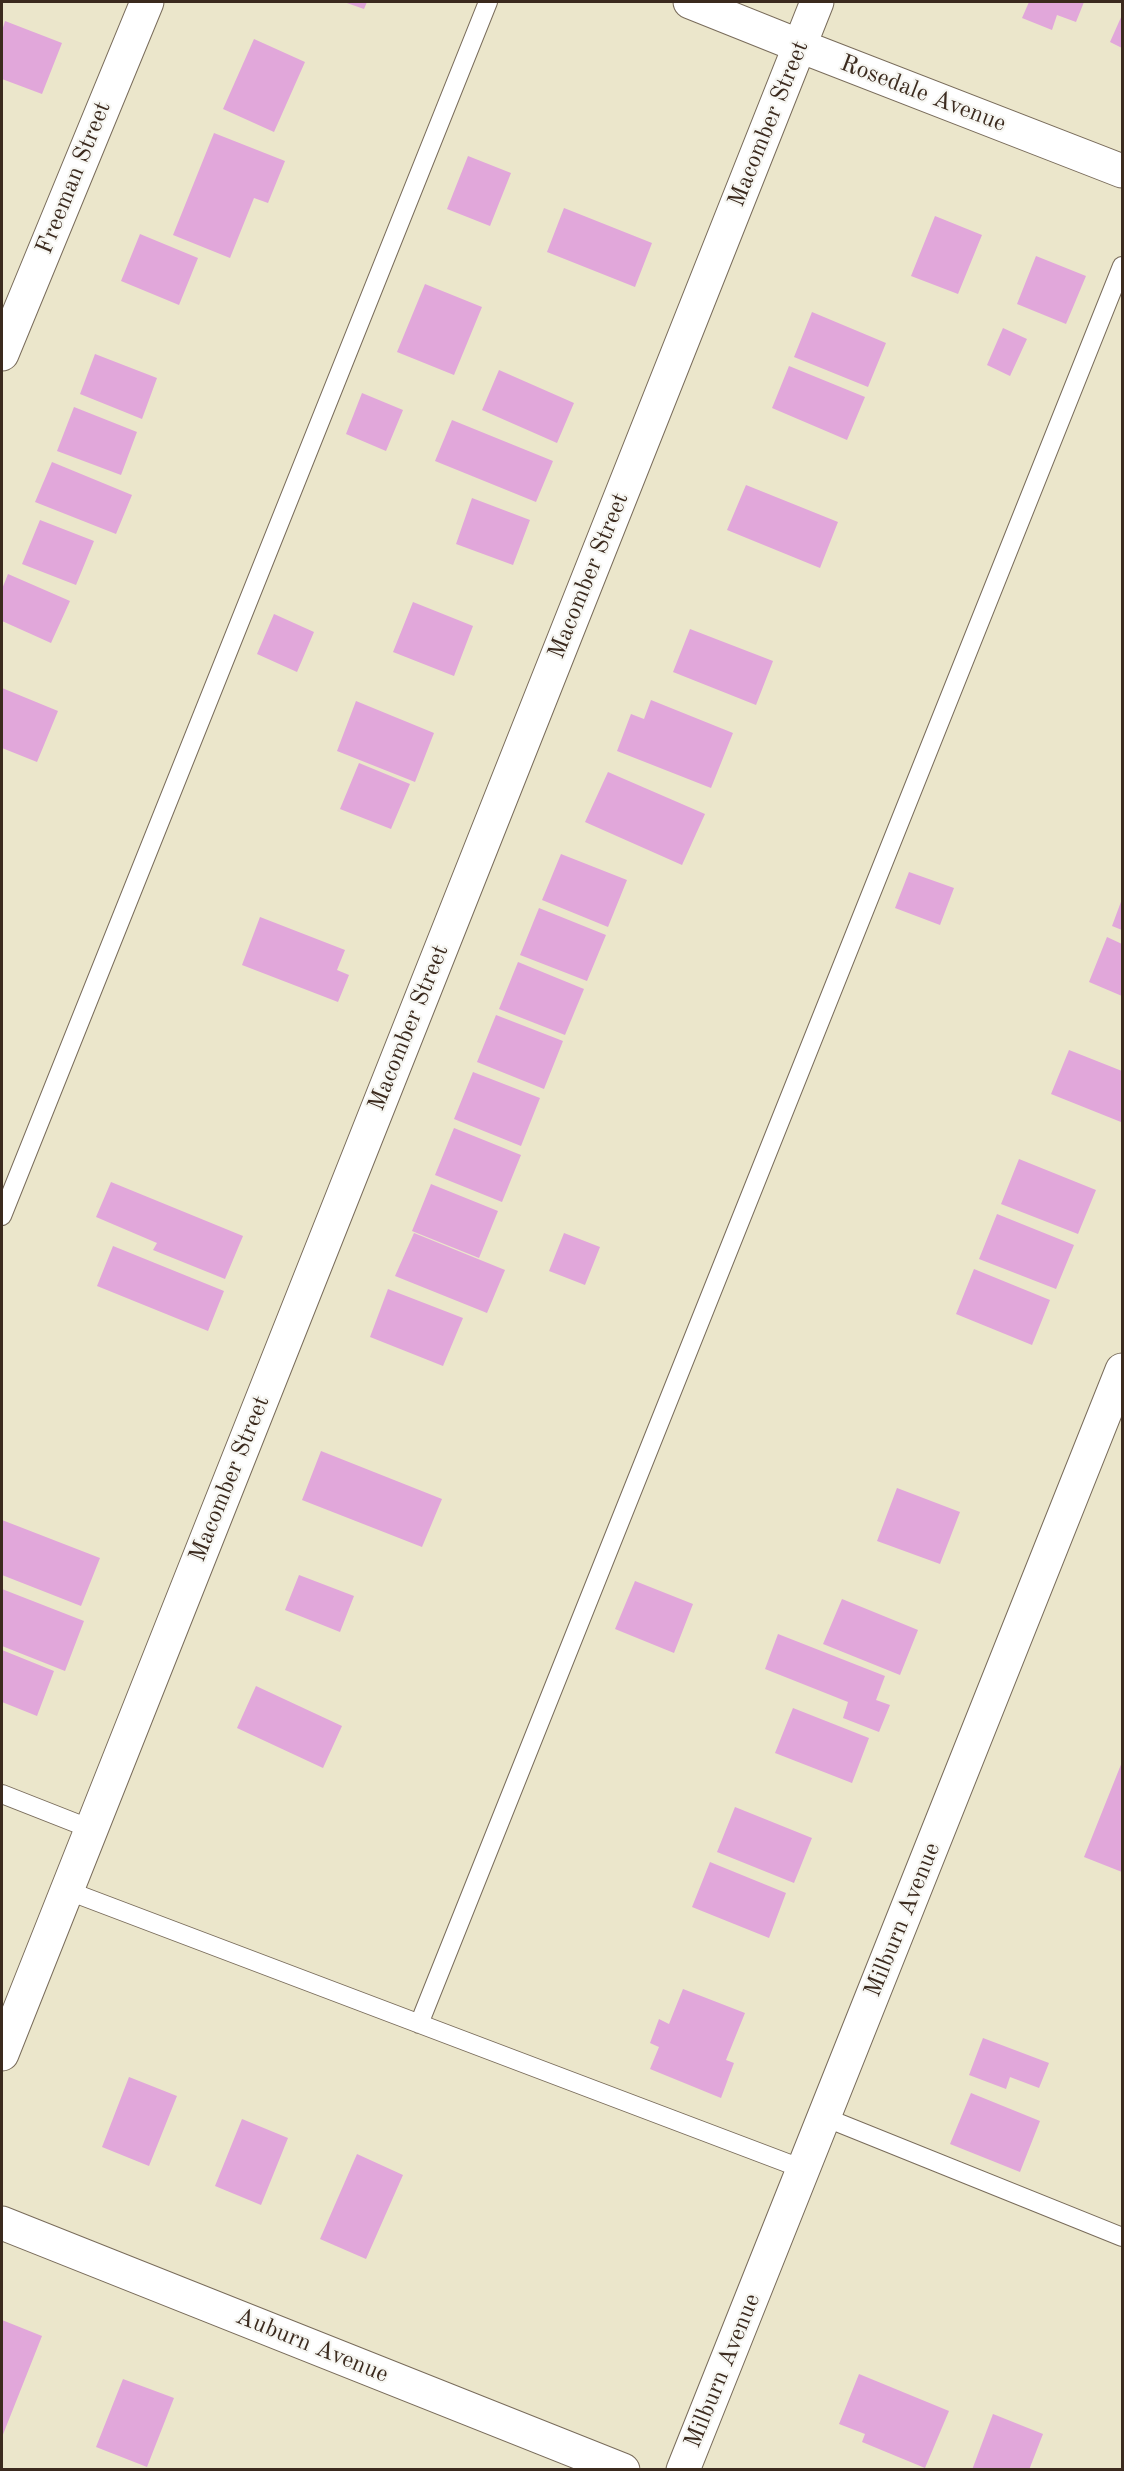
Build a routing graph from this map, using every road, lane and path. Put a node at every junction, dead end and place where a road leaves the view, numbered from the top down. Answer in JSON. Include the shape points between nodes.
{"nodes":[{"id":1,"x":147,"y":2,"type":"edge"},
{"id":2,"x":488,"y":2,"type":"edge"},
{"id":3,"x":690,"y":2,"type":"edge"},
{"id":4,"x":817,"y":2,"type":"edge"},
{"id":5,"x":800,"y":46,"type":"junction"},
{"id":6,"x":1122,"y":171,"type":"edge"},
{"id":7,"x":1122,"y":266,"type":"edge"},
{"id":8,"x":12,"y":296,"type":"edge"},
{"id":9,"x":2,"y":354,"type":"edge"},
{"id":10,"x":2,"y":1216,"type":"edge"},
{"id":11,"x":1122,"y":1370,"type":"edge"},
{"id":12,"x":2,"y":1794,"type":"edge"},
{"id":13,"x":91,"y":1828,"type":"junction"},
{"id":14,"x":66,"y":1890,"type":"junction"},
{"id":15,"x":419,"y":2024,"type":"junction"},
{"id":16,"x":2,"y":2054,"type":"edge"},
{"id":17,"x":824,"y":2117,"type":"junction"},
{"id":18,"x":803,"y":2169,"type":"junction"},
{"id":19,"x":2,"y":2223,"type":"edge"},
{"id":20,"x":1122,"y":2237,"type":"edge"},
{"id":21,"x":622,"y":2469,"type":"edge"},
{"id":22,"x":683,"y":2469,"type":"edge"}],
"edges":[{"from":1,"to":8,"type":"street","name":"Freeman Street"},
{"from":2,"to":10,"type":"lane"},
{"from":3,"to":5,"type":"street","name":"Rosedale Avenue"},
{"from":4,"to":5,"type":"street","name":"Macomber Street"},
{"from":5,"to":6,"type":"street","name":"Rosedale Avenue"},
{"from":5,"to":13,"type":"street","name":"Macomber Street"},
{"from":7,"to":15,"type":"lane"},
{"from":8,"to":9,"type":"street","name":"Freeman Street"},
{"from":11,"to":17,"type":"street","name":"Milburn Avenue"},
{"from":12,"to":13,"type":"lane"},
{"from":13,"to":14,"type":"street","name":"Macomber Street"},
{"from":14,"to":15,"type":"lane"},
{"from":14,"to":16,"type":"street","name":"Macomber Street"},
{"from":15,"to":18,"type":"lane"},
{"from":17,"to":18,"type":"street","name":"Milburn Avenue"},
{"from":17,"to":20,"type":"lane"},
{"from":18,"to":22,"type":"street","name":"Milburn Avenue"},
{"from":19,"to":21,"type":"street","name":"Auburn Avenue"}]}
